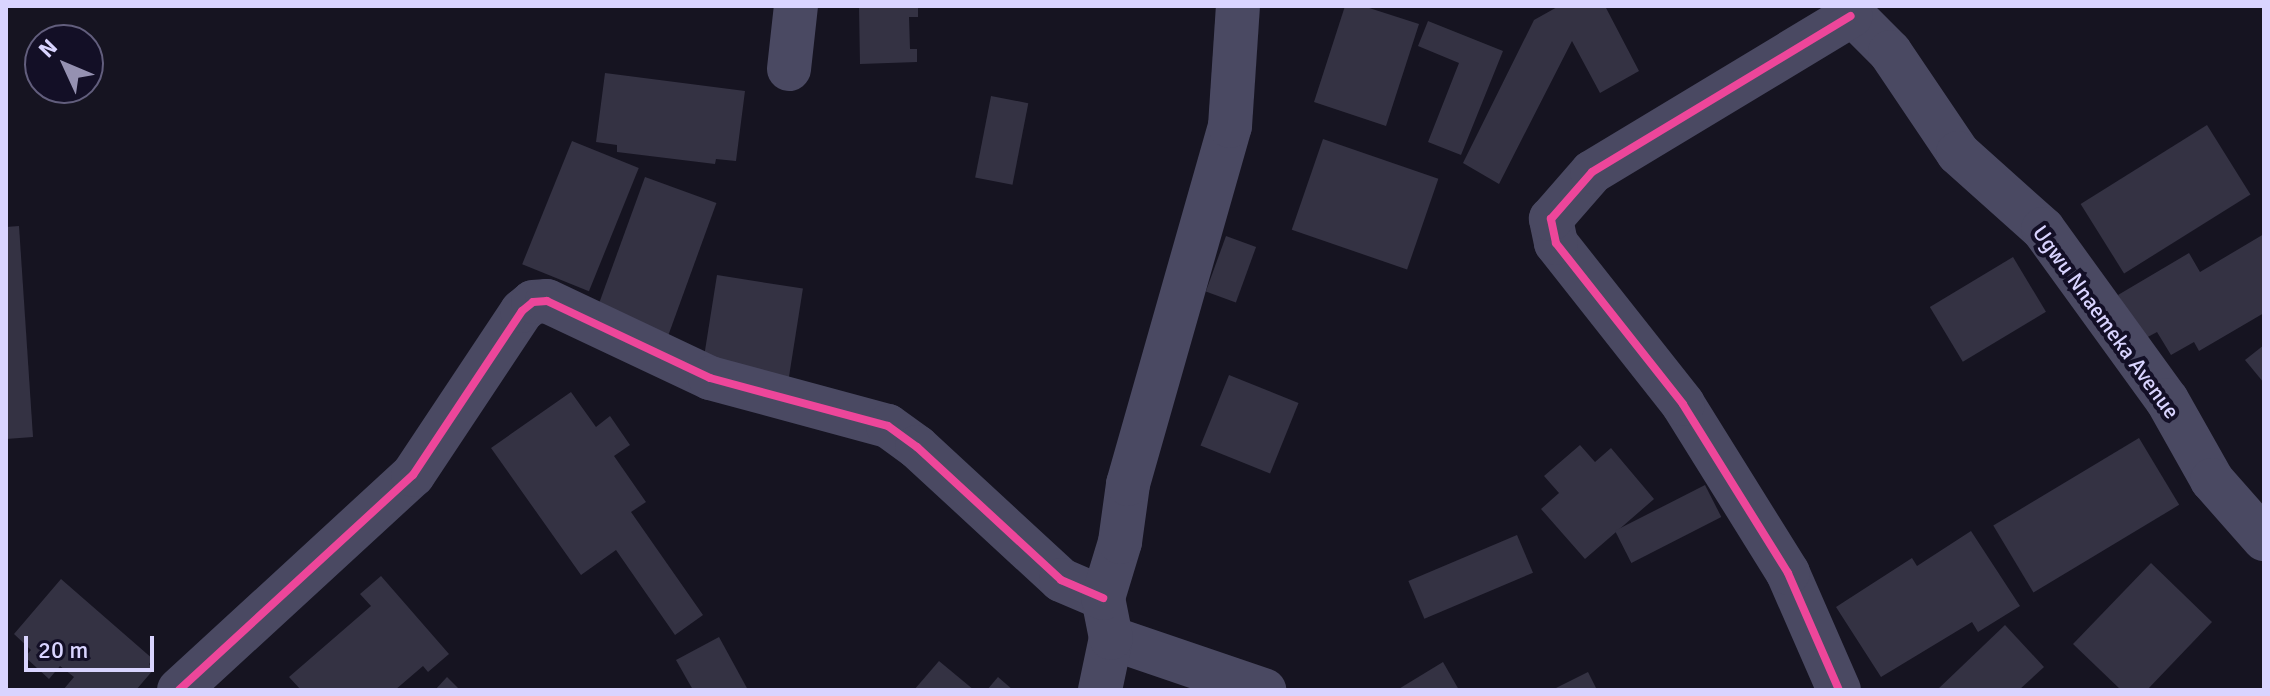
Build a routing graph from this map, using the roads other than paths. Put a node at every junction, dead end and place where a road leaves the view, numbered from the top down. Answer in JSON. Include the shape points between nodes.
{"nodes":[{"id":1,"x":796,"y":6,"type":"edge"},
{"id":2,"x":1238,"y":6,"type":"edge"},
{"id":3,"x":1847,"y":11,"type":"edge"},
{"id":4,"x":789,"y":69,"type":"dead end"},
{"id":5,"x":2264,"y":539,"type":"edge"},
{"id":6,"x":1107,"y":618,"type":"junction"},
{"id":7,"x":179,"y":690,"type":"edge"},
{"id":8,"x":1100,"y":690,"type":"edge"},
{"id":9,"x":1264,"y":690,"type":"edge"},
{"id":10,"x":1839,"y":690,"type":"edge"}],
"edges":[{"from":1,"to":4,"type":"street"},
{"from":2,"to":6,"type":"street","via":[[1230,126],[1128,484]]},
{"from":3,"to":5,"type":"street","name":"Ugwu Nnaemeka Avenue","via":[[1890,52],[1958,153],[2043,229],[2167,400],[2212,480]]},
{"from":3,"to":10,"type":"street","via":[[1592,172],[1551,219],[1556,243],[1683,404],[1788,573]]},
{"from":6,"to":7,"type":"street","via":[[888,426],[710,378],[547,301],[533,302],[413,475]]},
{"from":6,"to":8,"type":"street"},
{"from":6,"to":9,"type":"street"}]}
